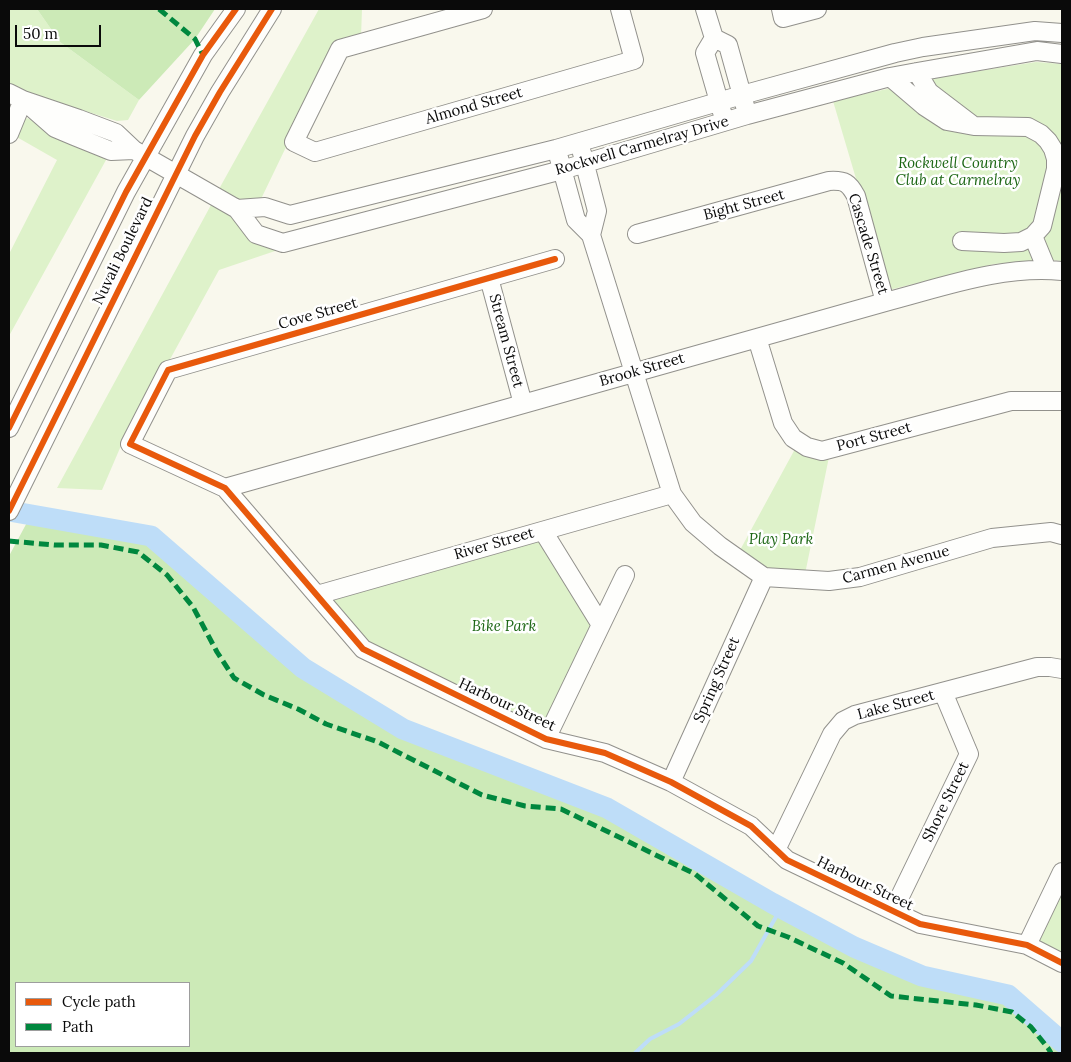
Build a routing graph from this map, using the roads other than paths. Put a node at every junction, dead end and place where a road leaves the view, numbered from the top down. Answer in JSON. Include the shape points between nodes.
{"nodes":[{"id":1,"x":236,"y":9,"type":"edge"},
{"id":2,"x":272,"y":9,"type":"edge"},
{"id":3,"x":483,"y":9,"type":"edge"},
{"id":4,"x":620,"y":9,"type":"edge"},
{"id":5,"x":705,"y":9,"type":"edge"},
{"id":6,"x":817,"y":9,"type":"edge"},
{"id":7,"x":782,"y":14,"type":"edge"},
{"id":8,"x":1062,"y":33,"type":"edge"},
{"id":9,"x":714,"y":38,"type":"junction"},
{"id":10,"x":1062,"y":54,"type":"edge"},
{"id":11,"x":917,"y":72,"type":"junction"},
{"id":12,"x":890,"y":78,"type":"junction"},
{"id":13,"x":742,"y":95,"type":"junction"},
{"id":14,"x":16,"y":96,"type":"edge"},
{"id":15,"x":719,"y":101,"type":"junction"},
{"id":16,"x":747,"y":115,"type":"junction"},
{"id":17,"x":725,"y":122,"type":"junction"},
{"id":18,"x":974,"y":126,"type":"junction"},
{"id":19,"x":9,"y":134,"type":"edge"},
{"id":20,"x":580,"y":142,"type":"junction"},
{"id":21,"x":556,"y":149,"type":"junction"},
{"id":22,"x":140,"y":153,"type":"junction"},
{"id":23,"x":585,"y":163,"type":"junction"},
{"id":24,"x":562,"y":170,"type":"junction"},
{"id":25,"x":175,"y":174,"type":"junction"},
{"id":26,"x":850,"y":186,"type":"joint"},
{"id":27,"x":237,"y":209,"type":"junction"},
{"id":28,"x":1037,"y":231,"type":"junction"},
{"id":29,"x":637,"y":234,"type":"dead end"},
{"id":30,"x":591,"y":235,"type":"junction"},
{"id":31,"x":962,"y":241,"type":"dead end"},
{"id":32,"x":556,"y":259,"type":"dead end"},
{"id":33,"x":1055,"y":270,"type":"edge"},
{"id":34,"x":489,"y":278,"type":"junction"},
{"id":35,"x":885,"y":302,"type":"junction"},
{"id":36,"x":757,"y":338,"type":"junction"},
{"id":37,"x":634,"y":373,"type":"junction"},
{"id":38,"x":1062,"y":401,"type":"edge"},
{"id":39,"x":523,"y":404,"type":"junction"},
{"id":40,"x":9,"y":428,"type":"edge"},
{"id":41,"x":130,"y":444,"type":"joint"},
{"id":42,"x":225,"y":488,"type":"junction"},
{"id":43,"x":672,"y":494,"type":"junction"},
{"id":44,"x":9,"y":511,"type":"edge"},
{"id":45,"x":543,"y":530,"type":"junction"},
{"id":46,"x":1062,"y":535,"type":"edge"},
{"id":47,"x":625,"y":574,"type":"dead end"},
{"id":48,"x":764,"y":577,"type":"junction"},
{"id":49,"x":317,"y":595,"type":"junction"},
{"id":50,"x":601,"y":625,"type":"junction"},
{"id":51,"x":1062,"y":669,"type":"edge"},
{"id":52,"x":943,"y":692,"type":"junction"},
{"id":53,"x":546,"y":740,"type":"junction"},
{"id":54,"x":671,"y":782,"type":"junction"},
{"id":55,"x":776,"y":850,"type":"junction"},
{"id":56,"x":1062,"y":872,"type":"edge"},
{"id":57,"x":893,"y":911,"type":"junction"},
{"id":58,"x":1027,"y":945,"type":"junction"},
{"id":59,"x":1062,"y":963,"type":"edge"}],
"edges":[{"from":1,"to":22,"type":"street","name":"Nuvali Boulevard"},
{"from":2,"to":25,"type":"street","name":"Nuvali Boulevard","via":[[220,92]]},
{"from":3,"to":4,"type":"street","name":"Almond Street","via":[[340,49],[294,142],[315,152],[634,60]]},
{"from":5,"to":9,"type":"street"},
{"from":6,"to":7,"type":"street"},
{"from":8,"to":13,"type":"street","name":"Rockwell Carmelray Drive","via":[[1035,30],[923,47]]},
{"from":9,"to":13,"type":"street","via":[[728,45]]},
{"from":9,"to":15,"type":"street","via":[[705,53]]},
{"from":10,"to":11,"type":"street","name":"Rockwell Carmelray Drive","via":[[1037,52]]},
{"from":11,"to":12,"type":"street","name":"Rockwell Carmelray Drive"},
{"from":11,"to":18,"type":"street","via":[[929,92]]},
{"from":12,"to":16,"type":"street","name":"Rockwell Carmelray Drive"},
{"from":12,"to":18,"type":"street","via":[[947,121]]},
{"from":13,"to":15,"type":"street","name":"Rockwell Carmelray Drive"},
{"from":13,"to":16,"type":"street"},
{"from":14,"to":19,"type":"street"},
{"from":14,"to":22,"type":"street","name":"Rockwell Carmelray Drive","via":[[116,133]]},
{"from":15,"to":17,"type":"street"},
{"from":15,"to":20,"type":"street","name":"Rockwell Carmelray Drive"},
{"from":16,"to":17,"type":"street","name":"Rockwell Carmelray Drive"},
{"from":17,"to":23,"type":"street","name":"Rockwell Carmelray Drive"},
{"from":18,"to":28,"type":"street","via":[[1028,127],[1048,141],[1053,149],[1056,159],[1045,170],[1033,211]]},
{"from":20,"to":21,"type":"street","name":"Rockwell Carmelray Drive"},
{"from":20,"to":23,"type":"street"},
{"from":21,"to":24,"type":"street"},
{"from":21,"to":27,"type":"street","name":"Rockwell Carmelray Drive","via":[[290,215],[265,207]]},
{"from":22,"to":25,"type":"street","name":"Rockwell Carmelray Drive"},
{"from":22,"to":40,"type":"street","name":"Nuvali Boulevard","via":[[126,192]]},
{"from":23,"to":24,"type":"street","name":"Rockwell Carmelray Drive"},
{"from":23,"to":30,"type":"street","via":[[597,211]]},
{"from":24,"to":27,"type":"street","name":"Rockwell Carmelray Drive","via":[[283,243],[256,234]]},
{"from":24,"to":30,"type":"street","via":[[576,220]]},
{"from":25,"to":27,"type":"street","name":"Rockwell Carmelray Drive"},
{"from":25,"to":44,"type":"street","name":"Nuvali Boulevard"},
{"from":26,"to":29,"type":"street","name":"Bight Street","via":[[840,180],[830,181]]},
{"from":26,"to":35,"type":"street","name":"Cascade Street","via":[[856,196]]},
{"from":28,"to":31,"type":"street","via":[[1021,242]]},
{"from":28,"to":33,"type":"street"},
{"from":30,"to":37,"type":"street"},
{"from":32,"to":34,"type":"street","name":"Cove Street"},
{"from":33,"to":35,"type":"street","name":"Brook Street","via":[[995,273]]},
{"from":34,"to":39,"type":"street","name":"Stream Street"},
{"from":34,"to":41,"type":"street","name":"Cove Street","via":[[168,370]]},
{"from":35,"to":36,"type":"street","name":"Brook Street"},
{"from":36,"to":37,"type":"street","name":"Brook Street"},
{"from":36,"to":38,"type":"street","name":"Port Street","via":[[783,423],[793,438],[822,451],[1011,402]]},
{"from":37,"to":39,"type":"street","name":"Brook Street"},
{"from":37,"to":43,"type":"street"},
{"from":39,"to":42,"type":"street","name":"Brook Street"},
{"from":41,"to":42,"type":"street","name":"Harbour Street"},
{"from":42,"to":49,"type":"street","name":"Harbour Street"},
{"from":43,"to":45,"type":"street","name":"River Street"},
{"from":43,"to":48,"type":"street","via":[[693,523]]},
{"from":45,"to":49,"type":"street","name":"River Street"},
{"from":45,"to":50,"type":"street"},
{"from":46,"to":48,"type":"street","name":"Carmen Avenue","via":[[1051,532],[992,538],[860,577],[828,581]]},
{"from":47,"to":50,"type":"street"},
{"from":48,"to":54,"type":"street","name":"Spring Street"},
{"from":49,"to":53,"type":"street","name":"Harbour Street","via":[[363,649]]},
{"from":50,"to":53,"type":"street"},
{"from":51,"to":52,"type":"street","name":"Lake Street","via":[[1037,667]]},
{"from":52,"to":55,"type":"street","name":"Lake Street","via":[[843,721],[832,734]]},
{"from":52,"to":57,"type":"street","name":"Shore Street","via":[[970,754]]},
{"from":53,"to":54,"type":"street","name":"Harbour Street","via":[[605,753]]},
{"from":54,"to":55,"type":"street","name":"Harbour Street","via":[[751,826]]},
{"from":55,"to":57,"type":"street","name":"Harbour Street","via":[[787,860]]},
{"from":56,"to":58,"type":"street"},
{"from":57,"to":58,"type":"street","name":"Harbour Street","via":[[920,924]]},
{"from":58,"to":59,"type":"street","name":"Harbour Street"}]}
